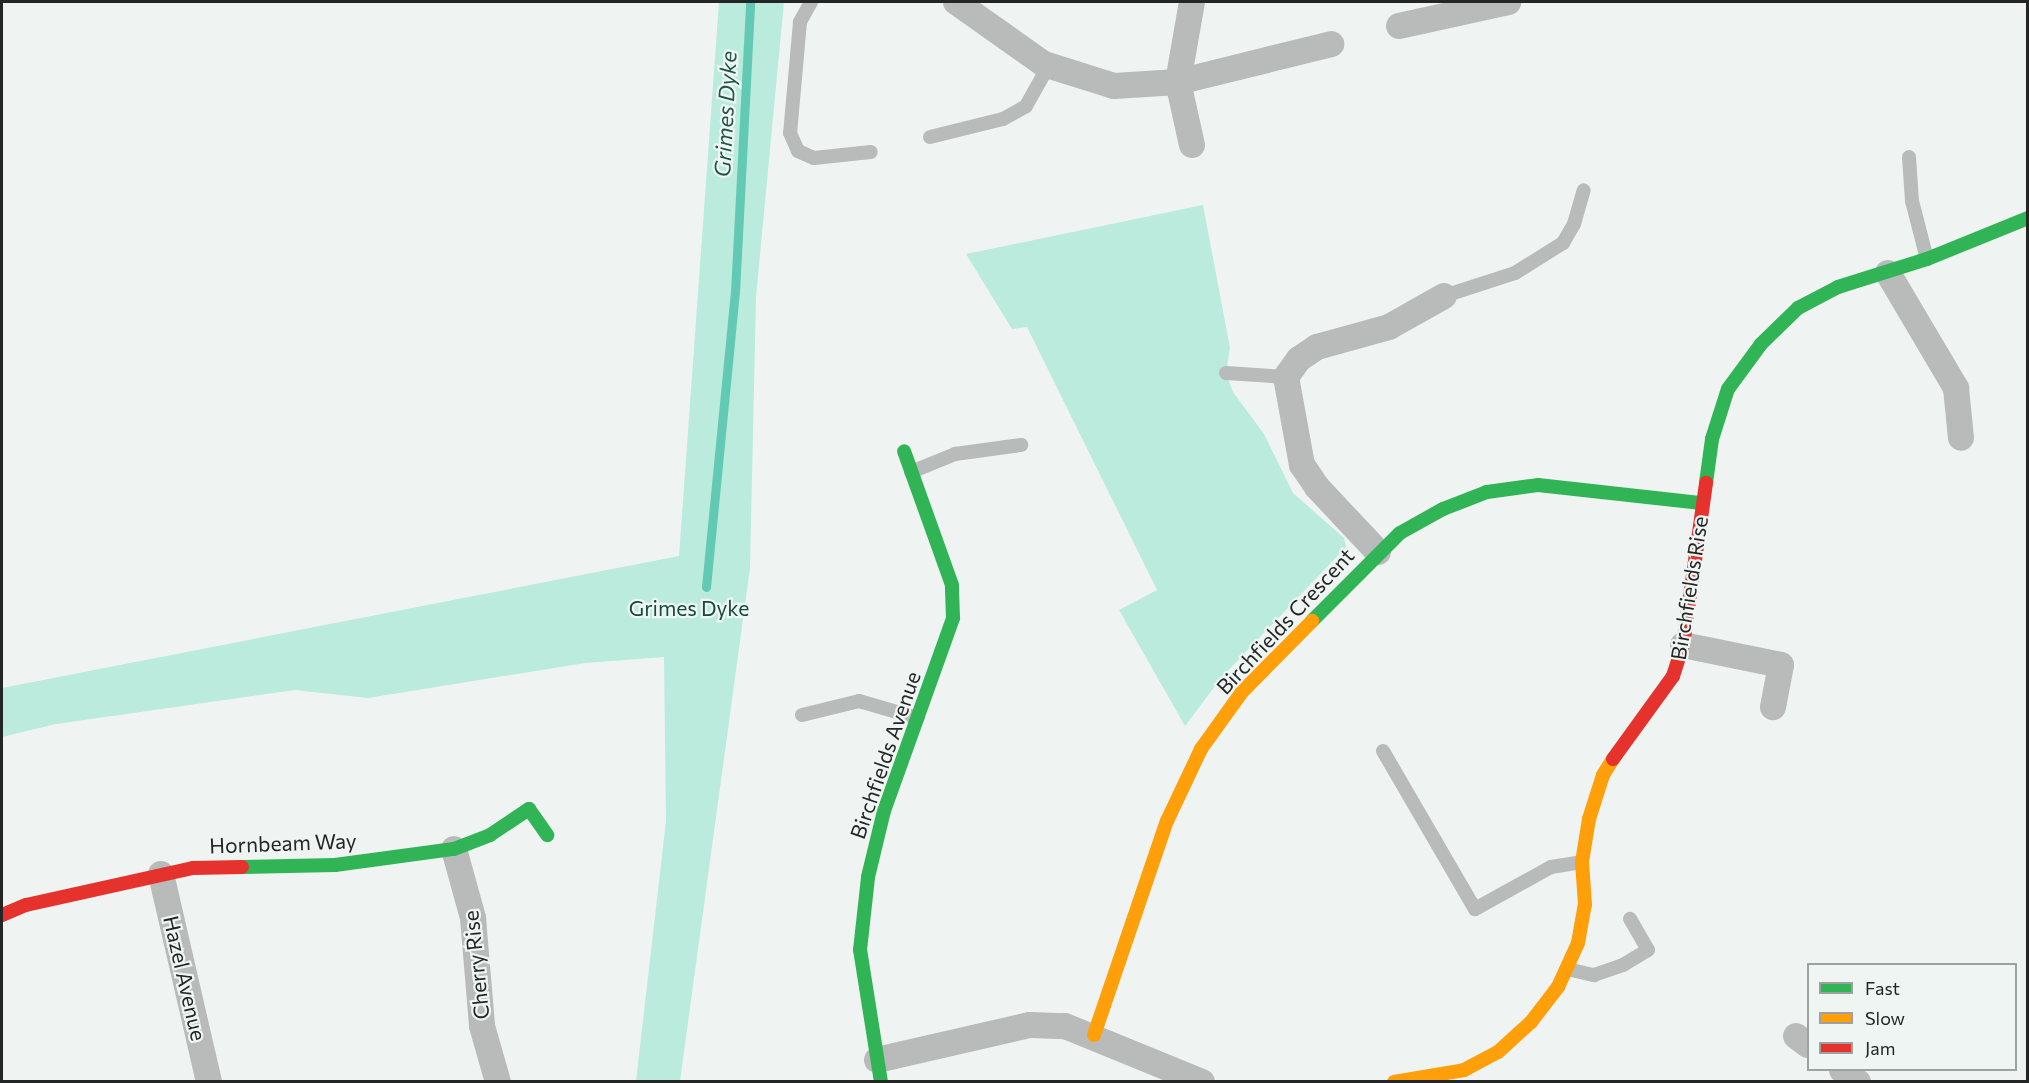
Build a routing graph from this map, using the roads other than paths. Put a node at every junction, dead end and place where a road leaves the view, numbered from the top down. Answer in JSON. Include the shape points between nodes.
{"nodes":[{"id":1,"x":811,"y":2,"type":"edge"},
{"id":2,"x":956,"y":2,"type":"edge"},
{"id":3,"x":1192,"y":2,"type":"edge"},
{"id":4,"x":1508,"y":2,"type":"edge"},
{"id":5,"x":1441,"y":9,"type":"edge"},
{"id":6,"x":1399,"y":26,"type":"dead end"},
{"id":7,"x":1331,"y":44,"type":"dead end"},
{"id":8,"x":1049,"y":65,"type":"junction"},
{"id":9,"x":1178,"y":82,"type":"junction"},
{"id":10,"x":930,"y":137,"type":"dead end"},
{"id":11,"x":1192,"y":146,"type":"dead end"},
{"id":12,"x":871,"y":152,"type":"dead end"},
{"id":13,"x":1909,"y":157,"type":"dead end"},
{"id":14,"x":1584,"y":190,"type":"dead end"},
{"id":15,"x":2028,"y":218,"type":"edge"},
{"id":16,"x":1927,"y":259,"type":"junction"},
{"id":17,"x":1888,"y":273,"type":"junction"},
{"id":18,"x":1444,"y":296,"type":"joint"},
{"id":19,"x":1226,"y":373,"type":"dead end"},
{"id":20,"x":1286,"y":377,"type":"junction"},
{"id":21,"x":1962,"y":438,"type":"dead end"},
{"id":22,"x":1021,"y":445,"type":"dead end"},
{"id":23,"x":904,"y":451,"type":"dead end"},
{"id":24,"x":911,"y":472,"type":"junction"},
{"id":25,"x":1702,"y":503,"type":"junction"},
{"id":26,"x":1378,"y":552,"type":"junction"},
{"id":27,"x":1683,"y":645,"type":"junction"},
{"id":28,"x":1773,"y":707,"type":"dead end"},
{"id":29,"x":802,"y":715,"type":"dead end"},
{"id":30,"x":918,"y":718,"type":"junction"},
{"id":31,"x":1383,"y":751,"type":"dead end"},
{"id":32,"x":547,"y":835,"type":"dead end"},
{"id":33,"x":454,"y":849,"type":"junction"},
{"id":34,"x":1582,"y":862,"type":"junction"},
{"id":35,"x":161,"y":874,"type":"junction"},
{"id":36,"x":2,"y":915,"type":"edge"},
{"id":37,"x":1630,"y":919,"type":"dead end"},
{"id":38,"x":1567,"y":969,"type":"junction"},
{"id":39,"x":1094,"y":1035,"type":"junction"},
{"id":40,"x":879,"y":1071,"type":"edge"},
{"id":41,"x":1843,"y":1071,"type":"edge"},
{"id":42,"x":209,"y":1082,"type":"edge"},
{"id":43,"x":498,"y":1082,"type":"edge"},
{"id":44,"x":1202,"y":1082,"type":"edge"},
{"id":45,"x":1394,"y":1082,"type":"edge"},
{"id":46,"x":1858,"y":1082,"type":"edge"}],
"edges":[{"from":1,"to":12,"type":"lane","via":[[800,22],[790,133],[798,151],[814,158]]},
{"from":2,"to":8,"type":"street"},
{"from":3,"to":9,"type":"street"},
{"from":4,"to":5,"type":"street"},
{"from":5,"to":6,"type":"street"},
{"from":7,"to":9,"type":"street"},
{"from":8,"to":9,"type":"street","via":[[1114,86]]},
{"from":8,"to":10,"type":"lane","via":[[1026,106],[1003,119]]},
{"from":9,"to":11,"type":"street"},
{"from":13,"to":16,"type":"lane","via":[[1912,201]]},
{"from":14,"to":18,"type":"lane","via":[[1574,224],[1563,243],[1515,273]]},
{"from":15,"to":16,"type":"street","name":"Birchfields Rise"},
{"from":16,"to":17,"type":"street","name":"Birchfields Rise"},
{"from":17,"to":21,"type":"street","via":[[1956,388]]},
{"from":17,"to":25,"type":"street","name":"Birchfields Rise","via":[[1838,287],[1798,308],[1761,344],[1728,389],[1712,439]]},
{"from":18,"to":20,"type":"street","via":[[1389,327],[1317,347],[1299,359]]},
{"from":19,"to":20,"type":"lane"},
{"from":20,"to":26,"type":"street","via":[[1302,465],[1317,487]]},
{"from":22,"to":24,"type":"lane","via":[[955,454]]},
{"from":23,"to":24,"type":"street","name":"Birchfields Avenue"},
{"from":24,"to":30,"type":"street","name":"Birchfields Avenue","via":[[952,585],[945,646]]},
{"from":25,"to":26,"type":"street","name":"Birchfields Crescent","via":[[1538,485],[1487,492],[1425,519]]},
{"from":25,"to":27,"type":"street","name":"Birchfields Rise"},
{"from":26,"to":39,"type":"street","name":"Birchfields Crescent","via":[[1242,692],[1201,749],[1167,820]]},
{"from":27,"to":28,"type":"street","via":[[1781,665]]},
{"from":27,"to":34,"type":"street","name":"Birchfields Rise","via":[[1673,676],[1627,736],[1604,775],[1589,819]]},
{"from":29,"to":30,"type":"lane","via":[[859,701]]},
{"from":30,"to":40,"type":"street","name":"Birchfields Avenue","via":[[884,811],[868,878],[860,950]]},
{"from":31,"to":34,"type":"lane","via":[[1475,909],[1551,867]]},
{"from":32,"to":33,"type":"street","name":"Hornbeam Way","via":[[529,809],[490,835]]},
{"from":33,"to":35,"type":"street","name":"Hornbeam Way","via":[[335,865],[222,865]]},
{"from":33,"to":43,"type":"street","name":"Cherry Rise","via":[[473,918],[482,1026]]},
{"from":34,"to":38,"type":"street","name":"Birchfields Rise","via":[[1585,905],[1578,943]]},
{"from":35,"to":36,"type":"street","name":"Hornbeam Way","via":[[26,905]]},
{"from":35,"to":42,"type":"street","name":"Hazel Avenue"},
{"from":37,"to":38,"type":"lane","via":[[1648,950],[1623,965],[1594,975]]},
{"from":38,"to":45,"type":"street","name":"Birchfields Rise","via":[[1530,1022],[1498,1052],[1464,1070]]},
{"from":39,"to":40,"type":"street","via":[[1065,1026],[1030,1025]]},
{"from":39,"to":44,"type":"street"},
{"from":41,"to":46,"type":"street"}]}
